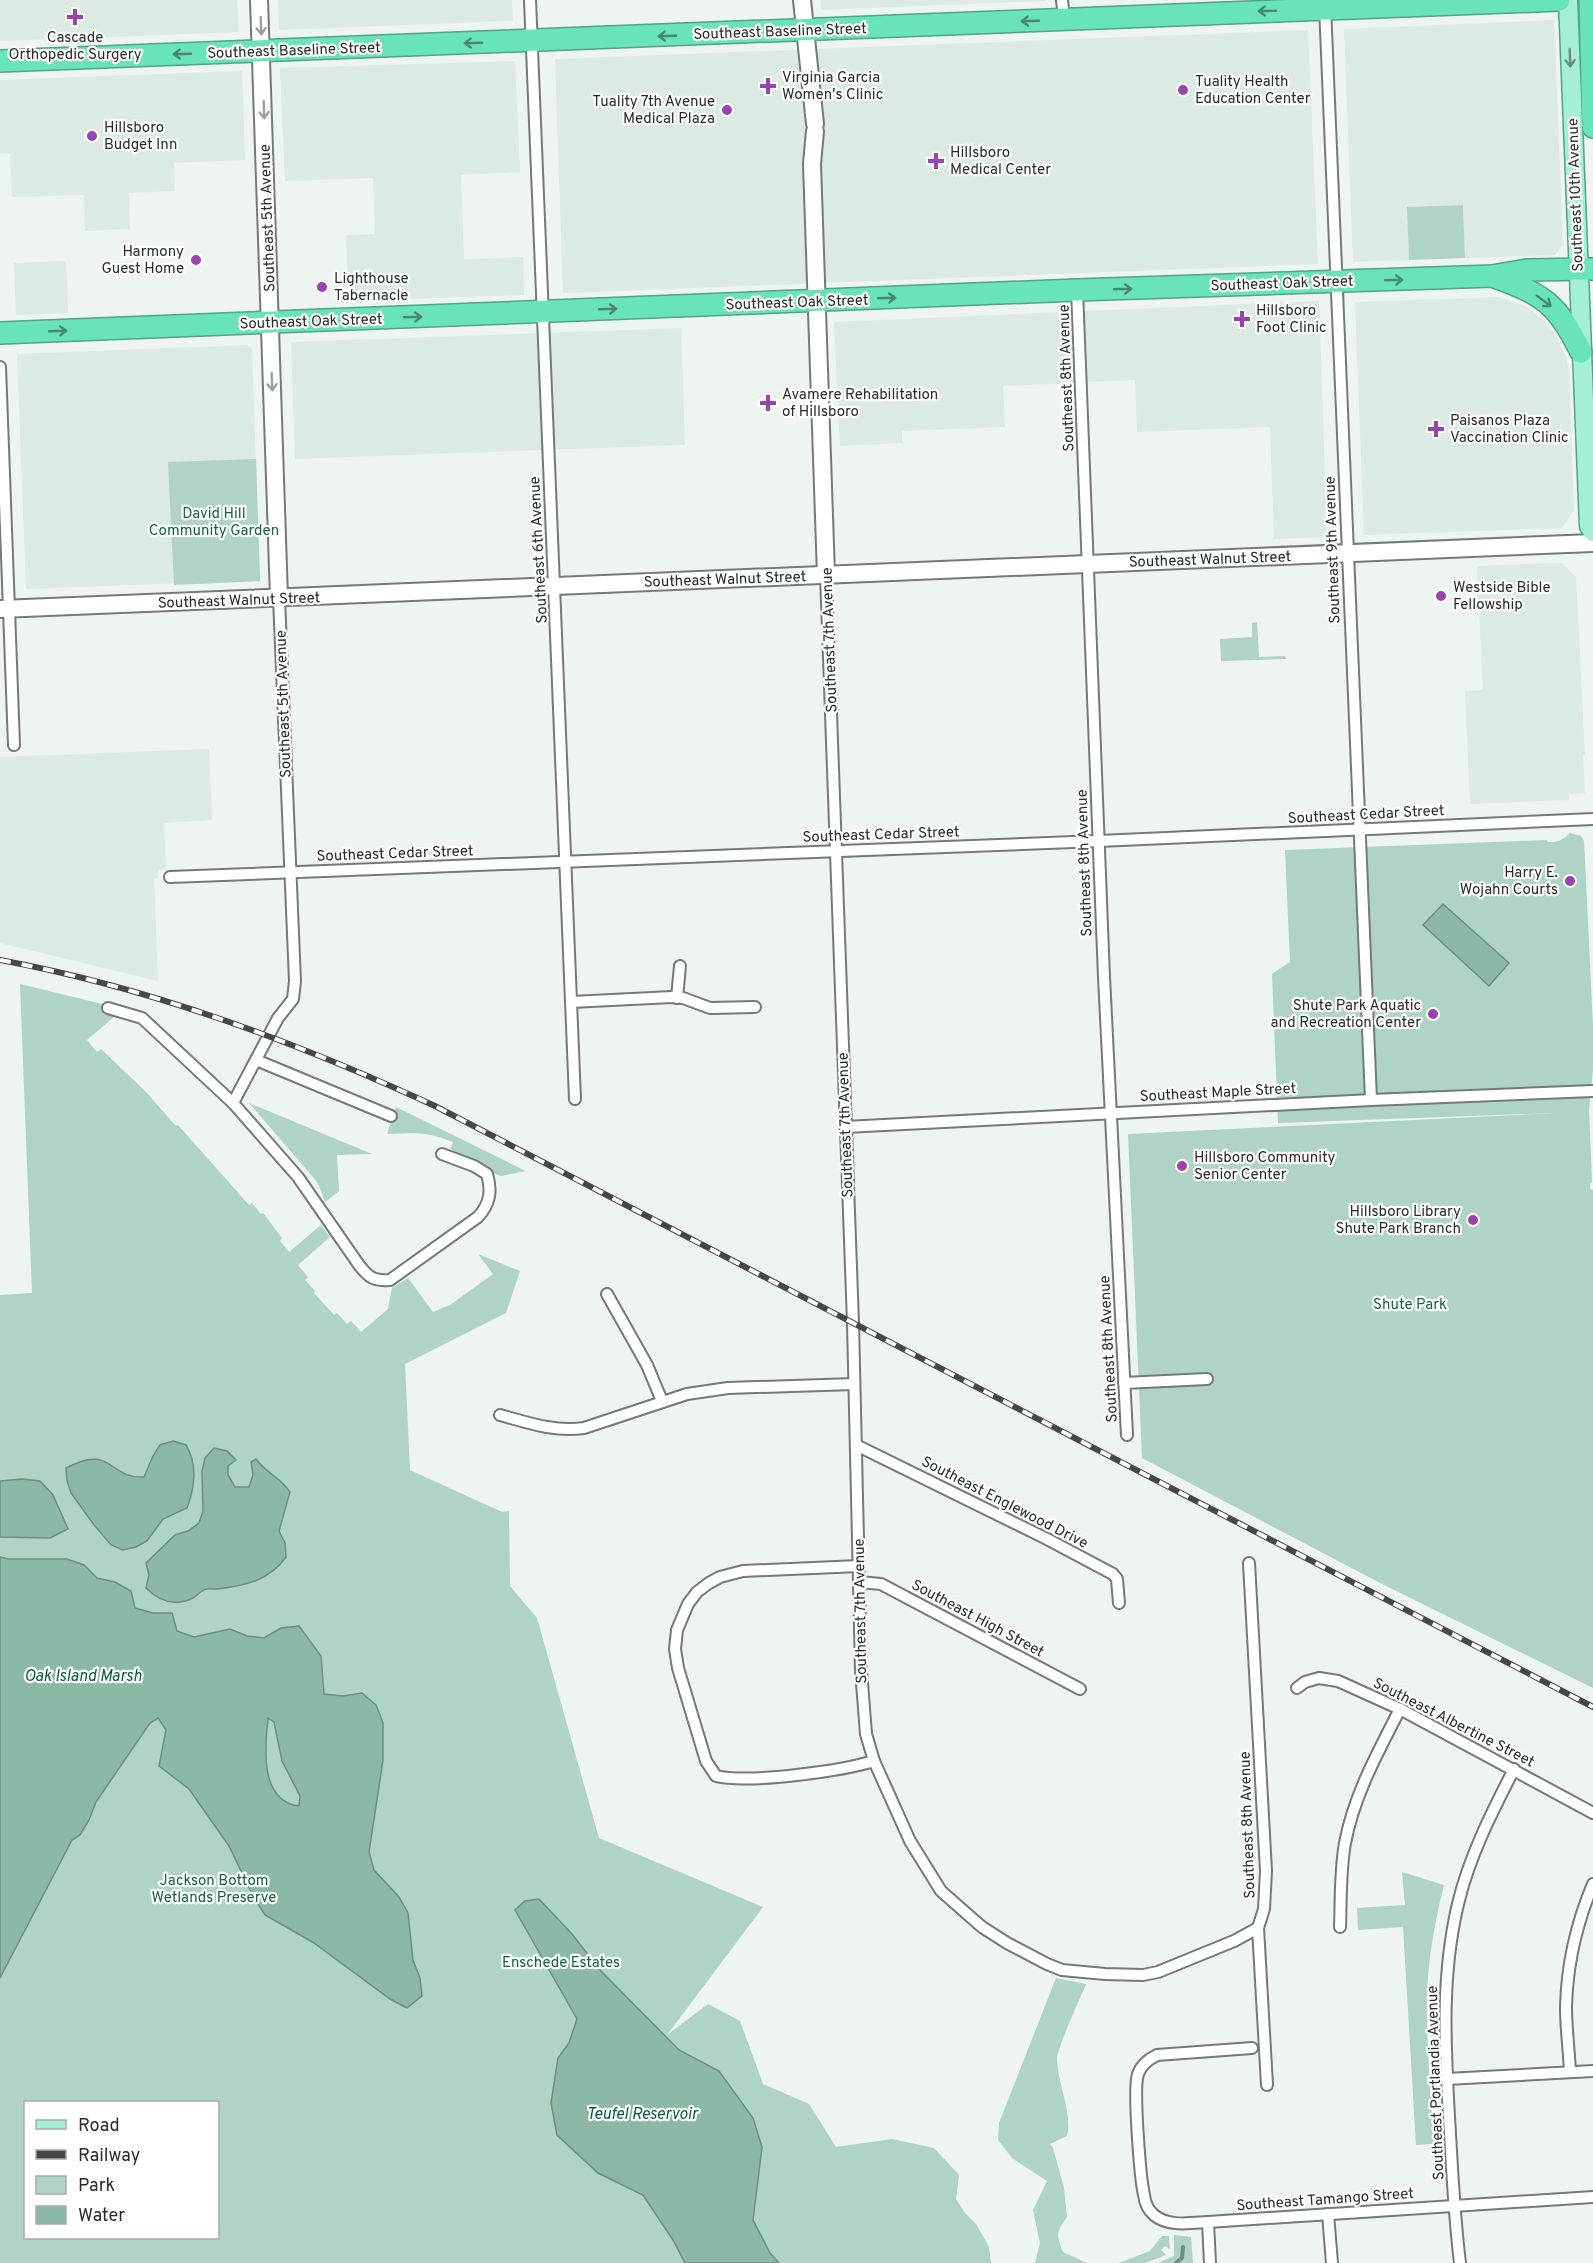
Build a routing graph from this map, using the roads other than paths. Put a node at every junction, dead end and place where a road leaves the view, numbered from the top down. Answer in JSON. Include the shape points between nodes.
{"nodes":[{"id":1,"x":259,"y":0,"type":"edge"},
{"id":2,"x":530,"y":0,"type":"edge"},
{"id":3,"x":802,"y":0,"type":"edge"},
{"id":4,"x":1559,"y":0,"type":"edge"},
{"id":5,"x":1568,"y":0,"type":"edge"},
{"id":6,"x":1590,"y":0,"type":"edge"},
{"id":7,"x":1516,"y":1,"type":"edge"},
{"id":8,"x":1325,"y":5,"type":"edge"},
{"id":9,"x":1063,"y":10,"type":"edge"},
{"id":10,"x":805,"y":29,"type":"junction"},
{"id":11,"x":532,"y":41,"type":"junction"},
{"id":12,"x":262,"y":51,"type":"junction"},
{"id":13,"x":0,"y":61,"type":"edge"},
{"id":14,"x":1593,"y":127,"type":"edge"},
{"id":15,"x":1586,"y":269,"type":"edge"},
{"id":16,"x":1492,"y":276,"type":"junction"},
{"id":17,"x":1336,"y":282,"type":"junction"},
{"id":18,"x":1077,"y":290,"type":"junction"},
{"id":19,"x":818,"y":301,"type":"junction"},
{"id":20,"x":542,"y":312,"type":"junction"},
{"id":21,"x":271,"y":323,"type":"junction"},
{"id":22,"x":0,"y":333,"type":"edge"},
{"id":23,"x":1581,"y":352,"type":"junction"},
{"id":24,"x":0,"y":367,"type":"edge"},
{"id":25,"x":1593,"y":532,"type":"edge"},
{"id":26,"x":1593,"y":543,"type":"edge"},
{"id":27,"x":1347,"y":554,"type":"junction"},
{"id":28,"x":1088,"y":564,"type":"junction"},
{"id":29,"x":826,"y":575,"type":"junction"},
{"id":30,"x":555,"y":586,"type":"junction"},
{"id":31,"x":279,"y":598,"type":"junction"},
{"id":32,"x":5,"y":609,"type":"edge"},
{"id":33,"x":14,"y":745,"type":"dead end"},
{"id":34,"x":1593,"y":819,"type":"edge"},
{"id":35,"x":1359,"y":829,"type":"junction"},
{"id":36,"x":1099,"y":841,"type":"junction"},
{"id":37,"x":836,"y":851,"type":"junction"},
{"id":38,"x":566,"y":861,"type":"junction"},
{"id":39,"x":290,"y":872,"type":"junction"},
{"id":40,"x":170,"y":877,"type":"dead end"},
{"id":41,"x":680,"y":966,"type":"dead end"},
{"id":42,"x":677,"y":998,"type":"junction"},
{"id":43,"x":572,"y":1002,"type":"junction"},
{"id":44,"x":755,"y":1007,"type":"dead end"},
{"id":45,"x":108,"y":1008,"type":"dead end"},
{"id":46,"x":256,"y":1060,"type":"junction"},
{"id":47,"x":1593,"y":1091,"type":"edge"},
{"id":48,"x":575,"y":1099,"type":"dead end"},
{"id":49,"x":1371,"y":1100,"type":"junction"},
{"id":50,"x":233,"y":1103,"type":"junction"},
{"id":51,"x":1110,"y":1113,"type":"junction"},
{"id":52,"x":391,"y":1116,"type":"dead end"},
{"id":53,"x":845,"y":1127,"type":"junction"},
{"id":54,"x":442,"y":1154,"type":"dead end"},
{"id":55,"x":607,"y":1294,"type":"dead end"},
{"id":56,"x":1207,"y":1379,"type":"dead end"},
{"id":57,"x":1124,"y":1383,"type":"junction"},
{"id":58,"x":854,"y":1384,"type":"junction"},
{"id":59,"x":662,"y":1401,"type":"junction"},
{"id":60,"x":500,"y":1415,"type":"dead end"},
{"id":61,"x":1127,"y":1435,"type":"dead end"},
{"id":62,"x":856,"y":1445,"type":"junction"},
{"id":63,"x":1249,"y":1563,"type":"dead end"},
{"id":64,"x":859,"y":1566,"type":"junction"},
{"id":65,"x":859,"y":1582,"type":"junction"},
{"id":66,"x":1119,"y":1603,"type":"dead end"},
{"id":67,"x":1297,"y":1688,"type":"dead end"},
{"id":68,"x":1080,"y":1689,"type":"dead end"},
{"id":69,"x":1400,"y":1709,"type":"junction"},
{"id":70,"x":874,"y":1761,"type":"junction"},
{"id":71,"x":1514,"y":1769,"type":"junction"},
{"id":72,"x":1593,"y":1813,"type":"edge"},
{"id":73,"x":1593,"y":1884,"type":"edge"},
{"id":74,"x":1340,"y":1927,"type":"dead end"},
{"id":75,"x":1258,"y":1928,"type":"junction"},
{"id":76,"x":1252,"y":2048,"type":"dead end"},
{"id":77,"x":1593,"y":2070,"type":"edge"},
{"id":78,"x":1570,"y":2072,"type":"junction"},
{"id":79,"x":1447,"y":2079,"type":"junction"},
{"id":80,"x":1267,"y":2085,"type":"dead end"},
{"id":81,"x":1593,"y":2197,"type":"edge"},
{"id":82,"x":1455,"y":2205,"type":"junction"},
{"id":83,"x":1328,"y":2214,"type":"junction"},
{"id":84,"x":1208,"y":2222,"type":"junction"},
{"id":85,"x":1210,"y":2263,"type":"edge"},
{"id":86,"x":1332,"y":2263,"type":"edge"},
{"id":87,"x":1460,"y":2263,"type":"edge"}],
"edges":[{"from":1,"to":12,"type":"street","name":"Southeast 5th Avenue","one_way":true},
{"from":2,"to":11,"type":"street","name":"Southeast 6th Avenue"},
{"from":3,"to":10,"type":"street","name":"Southeast 7th Avenue"},
{"from":4,"to":7,"type":"highway","name":"Southeast Baseline Street"},
{"from":5,"to":15,"type":"main road","name":"Southeast 10th Avenue","one_way":true},
{"from":6,"to":14,"type":"highway","name":"Southeast 10th Avenue"},
{"from":7,"to":8,"type":"highway","name":"Southeast Baseline Street"},
{"from":8,"to":9,"type":"highway","name":"Southeast Baseline Street","one_way":true},
{"from":8,"to":17,"type":"street","name":"Southeast 9th Avenue"},
{"from":9,"to":10,"type":"highway","name":"Southeast Baseline Street","one_way":true},
{"from":10,"to":11,"type":"highway","name":"Southeast Baseline Street","one_way":true},
{"from":10,"to":19,"type":"street","name":"Southeast 7th Avenue","via":[[815,128],[812,164]]},
{"from":11,"to":12,"type":"highway","name":"Southeast Baseline Street","one_way":true},
{"from":11,"to":20,"type":"street","name":"Southeast 6th Avenue"},
{"from":12,"to":13,"type":"highway","name":"Southeast Baseline Street","one_way":true},
{"from":12,"to":21,"type":"street","name":"Southeast 5th Avenue","one_way":true},
{"from":15,"to":16,"type":"highway","name":"Southeast Oak Street","via":[[1527,270]]},
{"from":15,"to":23,"type":"main road","name":"Southeast 10th Avenue"},
{"from":17,"to":16,"type":"highway","name":"Southeast Oak Street","one_way":true},
{"from":16,"to":23,"type":"highway","one_way":true,"via":[[1548,303],[1566,323]]},
{"from":18,"to":17,"type":"highway","name":"Southeast Oak Street","one_way":true},
{"from":17,"to":27,"type":"street","name":"Southeast 9th Avenue"},
{"from":19,"to":18,"type":"highway","name":"Southeast Oak Street","one_way":true},
{"from":18,"to":28,"type":"street","name":"Southeast 8th Avenue"},
{"from":20,"to":19,"type":"highway","name":"Southeast Oak Street","one_way":true},
{"from":19,"to":29,"type":"street","name":"Southeast 7th Avenue"},
{"from":21,"to":20,"type":"highway","name":"Southeast Oak Street","one_way":true},
{"from":20,"to":30,"type":"street","name":"Southeast 6th Avenue"},
{"from":22,"to":21,"type":"highway","name":"Southeast Oak Street","one_way":true},
{"from":21,"to":31,"type":"street","name":"Southeast 5th Avenue","one_way":true},
{"from":23,"to":25,"type":"main road","name":"Southeast 10th Avenue","via":[[1589,526]]},
{"from":24,"to":32,"type":"street"},
{"from":26,"to":27,"type":"street","name":"Southeast Walnut Street"},
{"from":27,"to":28,"type":"street","name":"Southeast Walnut Street"},
{"from":27,"to":35,"type":"street","name":"Southeast 9th Avenue"},
{"from":28,"to":29,"type":"street","name":"Southeast Walnut Street"},
{"from":28,"to":36,"type":"street","name":"Southeast 8th Avenue"},
{"from":29,"to":30,"type":"street","name":"Southeast Walnut Street"},
{"from":29,"to":37,"type":"street","name":"Southeast 7th Avenue"},
{"from":30,"to":31,"type":"street","name":"Southeast Walnut Street"},
{"from":30,"to":38,"type":"street","name":"Southeast 6th Avenue"},
{"from":31,"to":32,"type":"street","name":"Southeast Walnut Street"},
{"from":31,"to":39,"type":"street","name":"Southeast 5th Avenue"},
{"from":32,"to":33,"type":"street"},
{"from":34,"to":35,"type":"street","name":"Southeast Cedar Street"},
{"from":35,"to":36,"type":"street","name":"Southeast Cedar Street"},
{"from":35,"to":49,"type":"street","name":"Southeast 9th Avenue"},
{"from":36,"to":37,"type":"street","name":"Southeast Cedar Street"},
{"from":36,"to":51,"type":"street","name":"Southeast 8th Avenue"},
{"from":37,"to":38,"type":"street","name":"Southeast Cedar Street"},
{"from":37,"to":53,"type":"street","name":"Southeast 7th Avenue"},
{"from":38,"to":39,"type":"street","name":"Southeast Cedar Street"},
{"from":38,"to":43,"type":"street","name":"Southeast 6th Avenue"},
{"from":39,"to":40,"type":"street","name":"Southeast Cedar Street"},
{"from":39,"to":46,"type":"street","name":"Southeast 5th Avenue","via":[[293,999]]},
{"from":41,"to":42,"type":"street"},
{"from":42,"to":43,"type":"street"},
{"from":42,"to":44,"type":"street","via":[[710,1008]]},
{"from":43,"to":48,"type":"street","name":"Southeast 6th Avenue"},
{"from":45,"to":50,"type":"street","via":[[142,1018]]},
{"from":46,"to":50,"type":"street","name":"Southeast 5th Avenue"},
{"from":46,"to":52,"type":"street"},
{"from":47,"to":49,"type":"street","name":"Southeast Maple Street"},
{"from":49,"to":51,"type":"street","name":"Southeast Maple Street"},
{"from":50,"to":54,"type":"street","via":[[298,1177],[359,1265],[374,1280],[390,1280],[486,1208],[490,1199],[487,1174]]},
{"from":51,"to":53,"type":"street","name":"Southeast Maple Street"},
{"from":51,"to":57,"type":"street","name":"Southeast 8th Avenue"},
{"from":53,"to":58,"type":"street","name":"Southeast 7th Avenue"},
{"from":55,"to":59,"type":"street","via":[[647,1365]]},
{"from":56,"to":57,"type":"street"},
{"from":57,"to":61,"type":"street","name":"Southeast 8th Avenue"},
{"from":58,"to":59,"type":"street","via":[[728,1388]]},
{"from":58,"to":62,"type":"street","name":"Southeast 7th Avenue"},
{"from":59,"to":60,"type":"street","via":[[569,1430]]},
{"from":62,"to":64,"type":"street","name":"Southeast 7th Avenue"},
{"from":62,"to":66,"type":"street","name":"Southeast Englewood Drive","via":[[1113,1574]]},
{"from":63,"to":75,"type":"street","name":"Southeast 8th Avenue","via":[[1266,1871],[1264,1909]]},
{"from":64,"to":65,"type":"street","name":"Southeast 7th Avenue"},
{"from":64,"to":70,"type":"street","via":[[743,1571],[720,1577],[697,1592],[688,1604],[677,1630],[675,1649],[706,1761],[716,1776],[770,1776]]},
{"from":65,"to":68,"type":"street","name":"Southeast High Street","via":[[881,1584]]},
{"from":65,"to":70,"type":"street","name":"Southeast 7th Avenue","via":[[862,1707]]},
{"from":67,"to":69,"type":"street","name":"Southeast Albertine Street","via":[[1320,1678],[1338,1681]]},
{"from":69,"to":71,"type":"street","name":"Southeast Albertine Street"},
{"from":69,"to":74,"type":"street","via":[[1356,1800],[1340,1880]]},
{"from":70,"to":75,"type":"street","name":"Southeast 7th Avenue","via":[[910,1841],[932,1878],[955,1905],[1007,1943],[1047,1964],[1083,1973],[1158,1972]]},
{"from":71,"to":72,"type":"street","name":"Southeast Albertine Street"},
{"from":71,"to":79,"type":"street","name":"Southeast Portlandia Avenue","via":[[1471,1860],[1456,1912],[1444,2006]]},
{"from":73,"to":78,"type":"street","via":[[1575,1942],[1568,1988]]},
{"from":75,"to":80,"type":"street","name":"Southeast 8th Avenue"},
{"from":76,"to":84,"type":"street","name":"Southeast Tamango Street","via":[[1157,2055],[1139,2071],[1136,2082],[1143,2192],[1148,2209],[1167,2222]]},
{"from":77,"to":78,"type":"street"},
{"from":78,"to":79,"type":"street"},
{"from":79,"to":82,"type":"street","name":"Southeast Portlandia Avenue"},
{"from":81,"to":82,"type":"street","name":"Southeast Tamango Street"},
{"from":82,"to":83,"type":"street","name":"Southeast Tamango Street"},
{"from":82,"to":87,"type":"street","name":"Southeast Portlandia Avenue"},
{"from":83,"to":84,"type":"street","name":"Southeast Tamango Street"},
{"from":83,"to":86,"type":"street"},
{"from":84,"to":85,"type":"street"}]}
